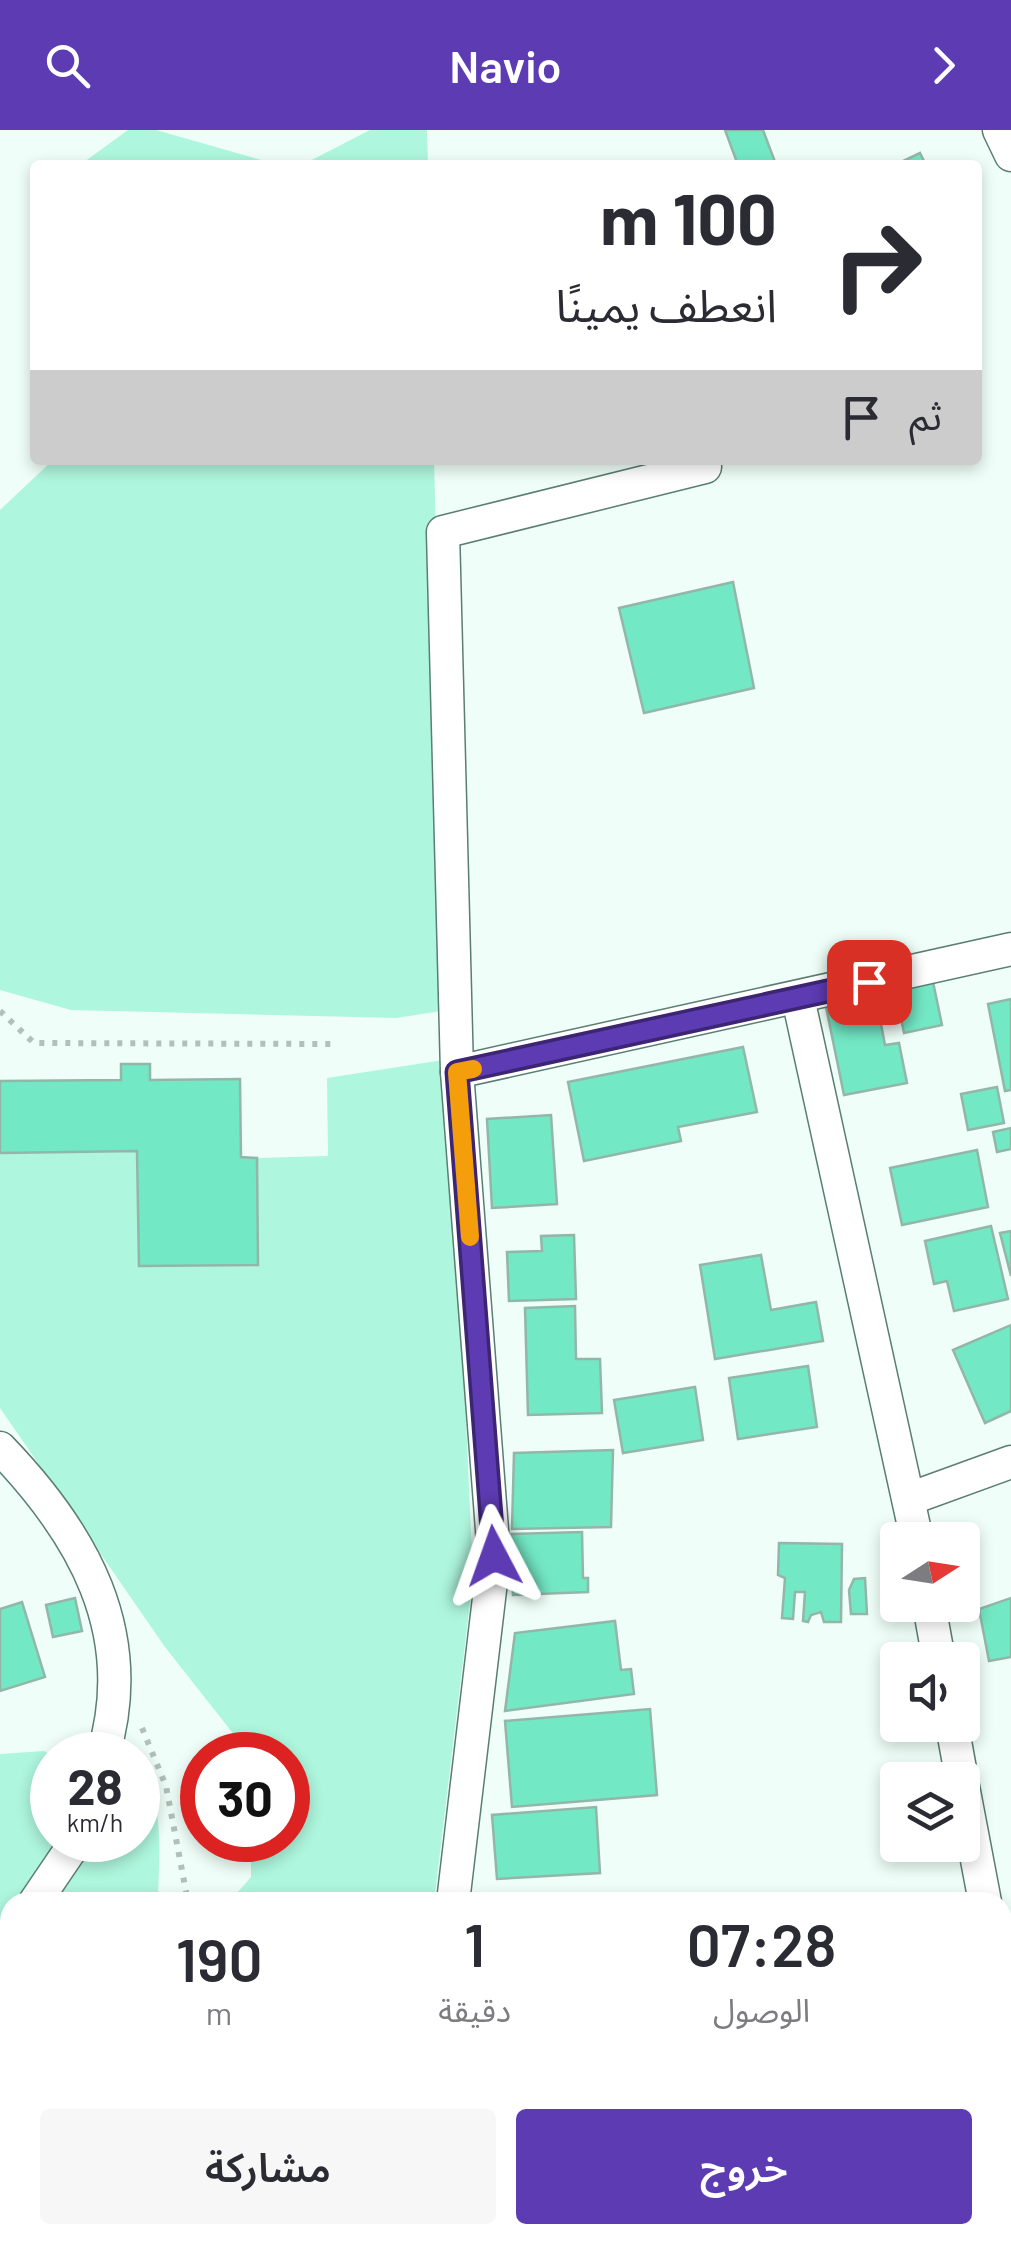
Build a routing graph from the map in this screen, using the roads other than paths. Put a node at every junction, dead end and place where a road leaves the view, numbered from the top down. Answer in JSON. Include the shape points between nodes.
{"nodes":[{"id":1,"x":999,"y":130,"type":"edge"},
{"id":2,"x":1011,"y":156,"type":"edge"},
{"id":3,"x":705,"y":465,"type":"edge"},
{"id":4,"x":1011,"y":949,"type":"edge"},
{"id":5,"x":798,"y":998,"type":"junction"},
{"id":6,"x":457,"y":1072,"type":"junction"},
{"id":7,"x":0,"y":1448,"type":"edge"},
{"id":8,"x":1011,"y":1462,"type":"edge"},
{"id":9,"x":909,"y":1499,"type":"junction"},
{"id":10,"x":913,"y":1522,"type":"edge"},
{"id":11,"x":106,"y":1732,"type":"edge"},
{"id":12,"x":62,"y":1862,"type":"edge"},
{"id":13,"x":977,"y":1862,"type":"edge"},
{"id":14,"x":42,"y":1892,"type":"edge"},
{"id":15,"x":454,"y":1892,"type":"edge"},
{"id":16,"x":983,"y":1892,"type":"edge"}],
"edges":[{"from":1,"to":2,"type":"street"},
{"from":3,"to":6,"type":"street","via":[[443,532]]},
{"from":4,"to":5,"type":"street"},
{"from":5,"to":6,"type":"street"},
{"from":5,"to":9,"type":"street"},
{"from":6,"to":15,"type":"street","via":[[494,1556]]},
{"from":7,"to":11,"type":"street","via":[[44,1493],[87,1559],[108,1622],[113,1686]]},
{"from":8,"to":9,"type":"street"},
{"from":9,"to":10,"type":"street"},
{"from":12,"to":14,"type":"street"},
{"from":13,"to":16,"type":"street"}]}
